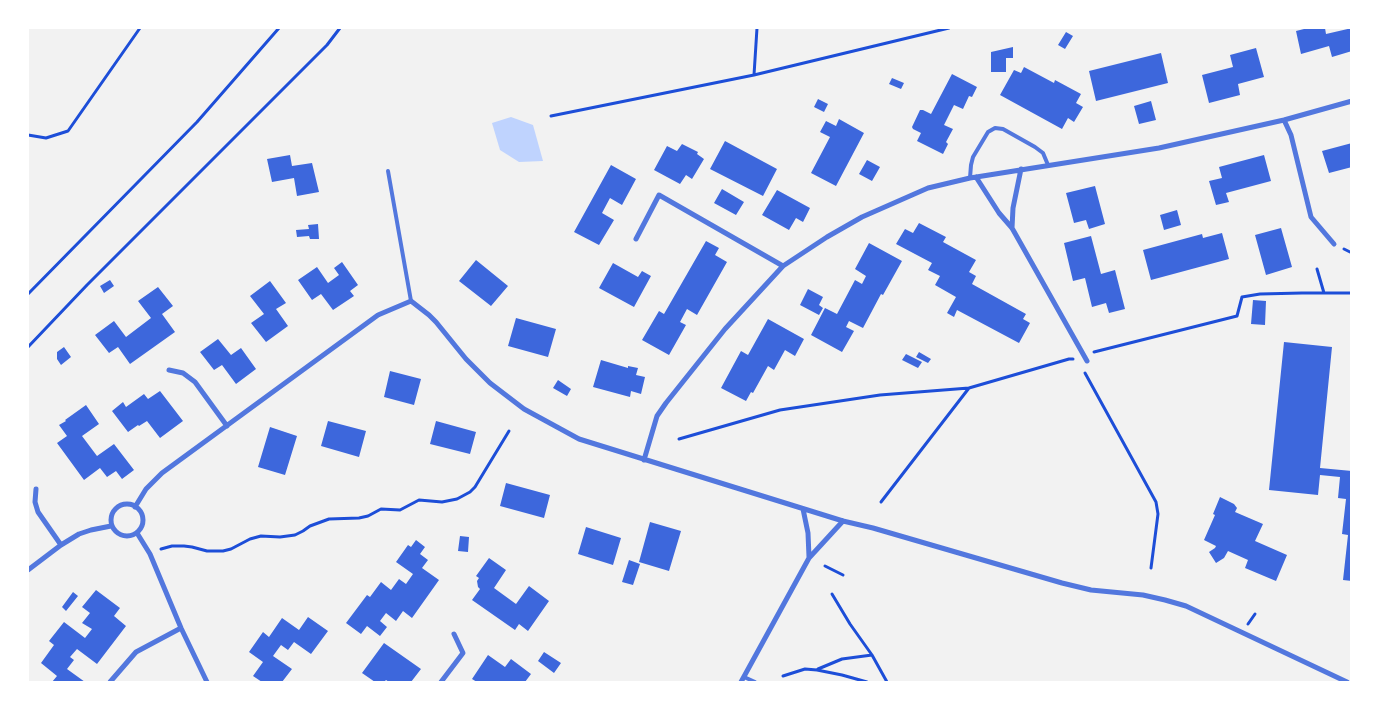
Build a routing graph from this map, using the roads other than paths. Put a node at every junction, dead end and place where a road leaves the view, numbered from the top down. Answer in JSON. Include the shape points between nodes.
{"nodes":[{"id":1,"x":1352,"y":101,"type":"edge"},
{"id":2,"x":1284,"y":120,"type":"junction"},
{"id":3,"x":1048,"y":165,"type":"junction"},
{"id":4,"x":1020,"y":169,"type":"junction"},
{"id":5,"x":388,"y":171,"type":"dead end"},
{"id":6,"x":973,"y":177,"type":"junction"},
{"id":7,"x":1012,"y":228,"type":"junction"},
{"id":8,"x":636,"y":239,"type":"dead end"},
{"id":9,"x":1334,"y":244,"type":"dead end"},
{"id":10,"x":783,"y":266,"type":"junction"},
{"id":11,"x":411,"y":301,"type":"junction"},
{"id":12,"x":1087,"y":361,"type":"road end"},
{"id":13,"x":169,"y":370,"type":"dead end"},
{"id":14,"x":227,"y":426,"type":"junction"},
{"id":15,"x":644,"y":460,"type":"junction"},
{"id":16,"x":36,"y":489,"type":"dead end"},
{"id":17,"x":135,"y":507,"type":"junction"},
{"id":18,"x":802,"y":509,"type":"junction"},
{"id":19,"x":843,"y":521,"type":"junction"},
{"id":20,"x":111,"y":526,"type":"junction"},
{"id":21,"x":137,"y":533,"type":"junction"},
{"id":22,"x":61,"y":545,"type":"junction"},
{"id":23,"x":808,"y":558,"type":"junction"},
{"id":24,"x":28,"y":570,"type":"edge"},
{"id":25,"x":181,"y":628,"type":"junction"},
{"id":26,"x":454,"y":634,"type":"dead end"},
{"id":27,"x":744,"y":677,"type":"junction"},
{"id":28,"x":110,"y":682,"type":"edge"},
{"id":29,"x":207,"y":682,"type":"edge"},
{"id":30,"x":442,"y":682,"type":"edge"},
{"id":31,"x":741,"y":682,"type":"edge"},
{"id":32,"x":755,"y":682,"type":"edge"},
{"id":33,"x":1347,"y":682,"type":"edge"}],
"edges":[{"from":1,"to":2,"type":"street"},
{"from":2,"to":3,"type":"street","via":[[1159,148]]},
{"from":2,"to":9,"type":"street","via":[[1291,135],[1311,217]]},
{"from":3,"to":4,"type":"street"},
{"from":3,"to":6,"type":"lane","via":[[1036,147],[1003,129],[994,128],[988,132],[973,157]]},
{"from":4,"to":6,"type":"street"},
{"from":4,"to":7,"type":"street"},
{"from":5,"to":11,"type":"lane"},
{"from":6,"to":7,"type":"street"},
{"from":6,"to":10,"type":"street","via":[[928,188],[862,217]]},
{"from":7,"to":12,"type":"street"},
{"from":8,"to":10,"type":"street","via":[[659,195]]},
{"from":10,"to":15,"type":"street","via":[[666,403],[654,424]]},
{"from":11,"to":14,"type":"street","via":[[378,314]]},
{"from":11,"to":15,"type":"street","via":[[436,322],[490,382],[524,409],[579,439]]},
{"from":13,"to":14,"type":"street","via":[[183,373],[195,382]]},
{"from":14,"to":17,"type":"street","via":[[156,478]]},
{"from":15,"to":18,"type":"street"},
{"from":16,"to":22,"type":"street","via":[[38,512]]},
{"from":17,"to":20,"type":"street","via":[[127,504],[116,508],[111,515]]},
{"from":17,"to":21,"type":"street","via":[[143,521]]},
{"from":18,"to":19,"type":"street"},
{"from":18,"to":23,"type":"street","via":[[808,533]]},
{"from":19,"to":23,"type":"street"},
{"from":19,"to":33,"type":"street","via":[[1078,587],[1143,595],[1186,606]]},
{"from":20,"to":21,"type":"street","via":[[124,536]]},
{"from":20,"to":22,"type":"street","via":[[85,532]]},
{"from":21,"to":25,"type":"street","via":[[150,554]]},
{"from":22,"to":24,"type":"street"},
{"from":23,"to":27,"type":"street"},
{"from":25,"to":28,"type":"street","via":[[136,652]]},
{"from":25,"to":29,"type":"street"},
{"from":26,"to":30,"type":"street","via":[[463,653]]},
{"from":27,"to":31,"type":"street"},
{"from":27,"to":32,"type":"lane"}]}
